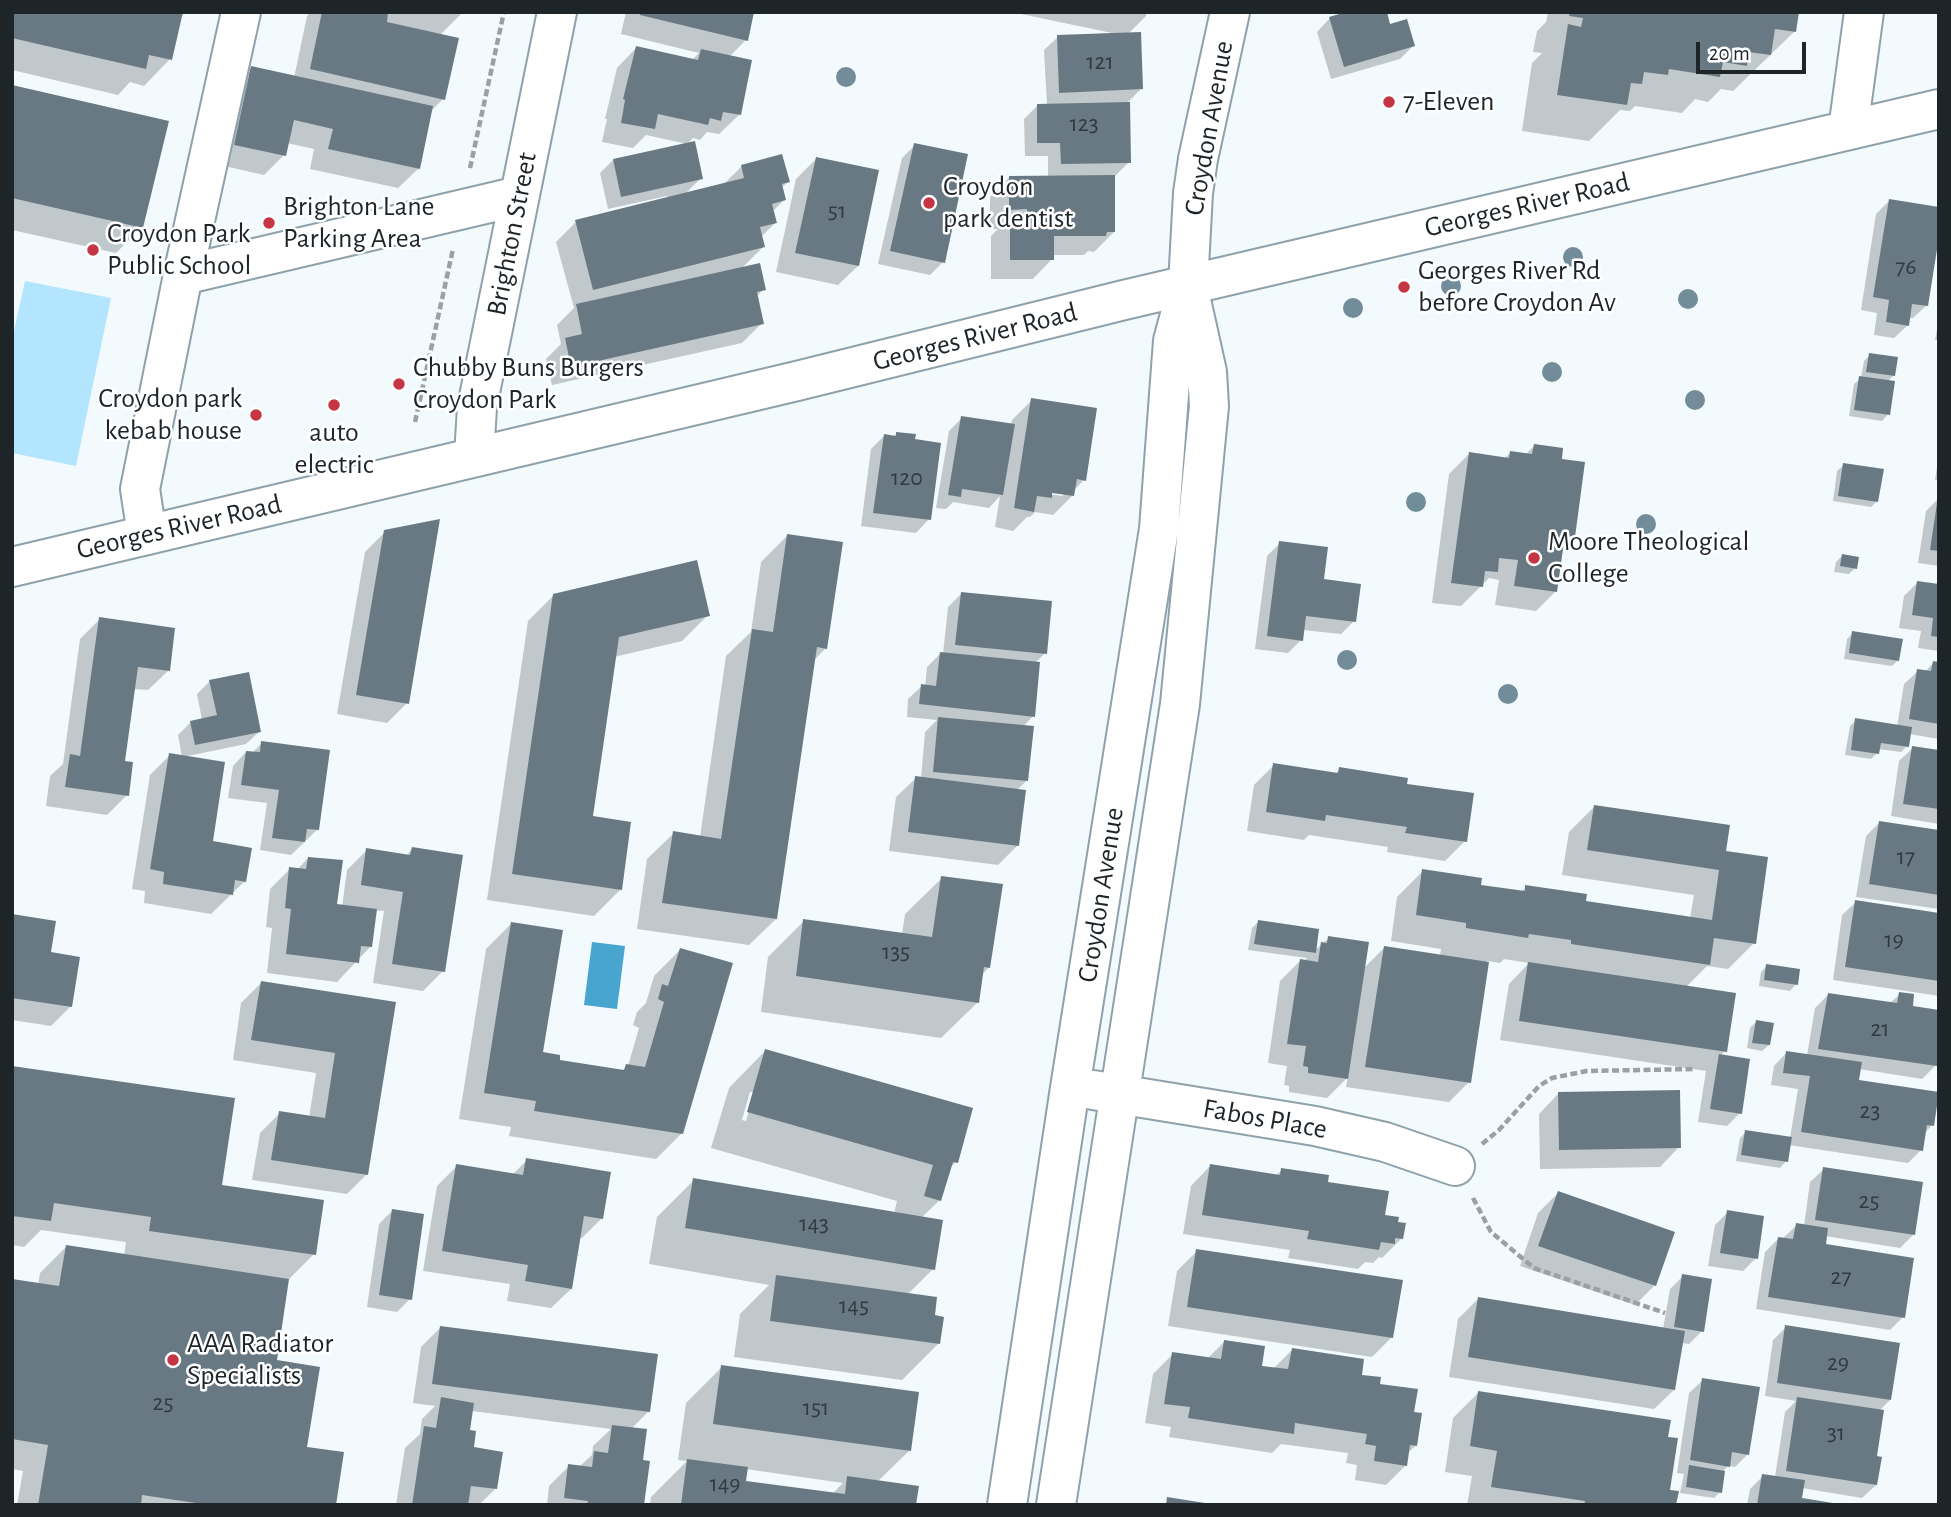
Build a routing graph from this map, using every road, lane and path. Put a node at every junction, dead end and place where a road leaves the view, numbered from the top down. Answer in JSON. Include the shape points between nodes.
{"nodes":[{"id":1,"x":241,"y":12,"type":"edge"},
{"id":2,"x":557,"y":12,"type":"edge"},
{"id":3,"x":1230,"y":12,"type":"edge"},
{"id":4,"x":1864,"y":12,"type":"edge"},
{"id":5,"x":1939,"y":108,"type":"edge"},
{"id":6,"x":1848,"y":130,"type":"junction"},
{"id":7,"x":519,"y":196,"type":"junction"},
{"id":8,"x":183,"y":275,"type":"junction"},
{"id":9,"x":1188,"y":285,"type":"junction"},
{"id":10,"x":474,"y":457,"type":"junction"},
{"id":11,"x":147,"y":535,"type":"junction"},
{"id":12,"x":12,"y":567,"type":"edge"},
{"id":13,"x":1695,"y":1069,"type":"dead end"},
{"id":14,"x":1070,"y":1088,"type":"junction"},
{"id":15,"x":1119,"y":1093,"type":"junction"},
{"id":16,"x":1455,"y":1166,"type":"junction"},
{"id":17,"x":1665,"y":1314,"type":"dead end"},
{"id":18,"x":1007,"y":1505,"type":"edge"},
{"id":19,"x":1055,"y":1505,"type":"edge"}],
"edges":[{"from":1,"to":8,"type":"street"},
{"from":2,"to":7,"type":"street","name":"Brighton Street"},
{"from":3,"to":9,"type":"street","name":"Croydon Avenue","via":[[1198,159]]},
{"from":4,"to":6,"type":"street"},
{"from":5,"to":6,"type":"street","name":"Georges River Road"},
{"from":6,"to":9,"type":"street","name":"Georges River Road"},
{"from":7,"to":8,"type":"street"},
{"from":7,"to":10,"type":"street","name":"Brighton Street","via":[[477,407]]},
{"from":8,"to":11,"type":"street","via":[[140,489]]},
{"from":9,"to":10,"type":"street","name":"Georges River Road"},
{"from":9,"to":14,"type":"street","name":"Croydon Avenue","via":[[1173,341],[1159,529]]},
{"from":9,"to":15,"type":"street","name":"Croydon Avenue","via":[[1207,372],[1209,406],[1180,704]]},
{"from":10,"to":11,"type":"street","name":"Georges River Road"},
{"from":11,"to":12,"type":"street","name":"Georges River Road"},
{"from":13,"to":16,"type":"path","via":[[1587,1071],[1552,1078]]},
{"from":14,"to":15,"type":"street","name":"Fabos Place"},
{"from":14,"to":18,"type":"street","name":"Croydon Avenue"},
{"from":15,"to":16,"type":"street","name":"Fabos Place","via":[[1315,1126],[1385,1142]]},
{"from":15,"to":19,"type":"street","name":"Croydon Avenue"},
{"from":16,"to":17,"type":"path","via":[[1491,1232],[1534,1268]]}]}
